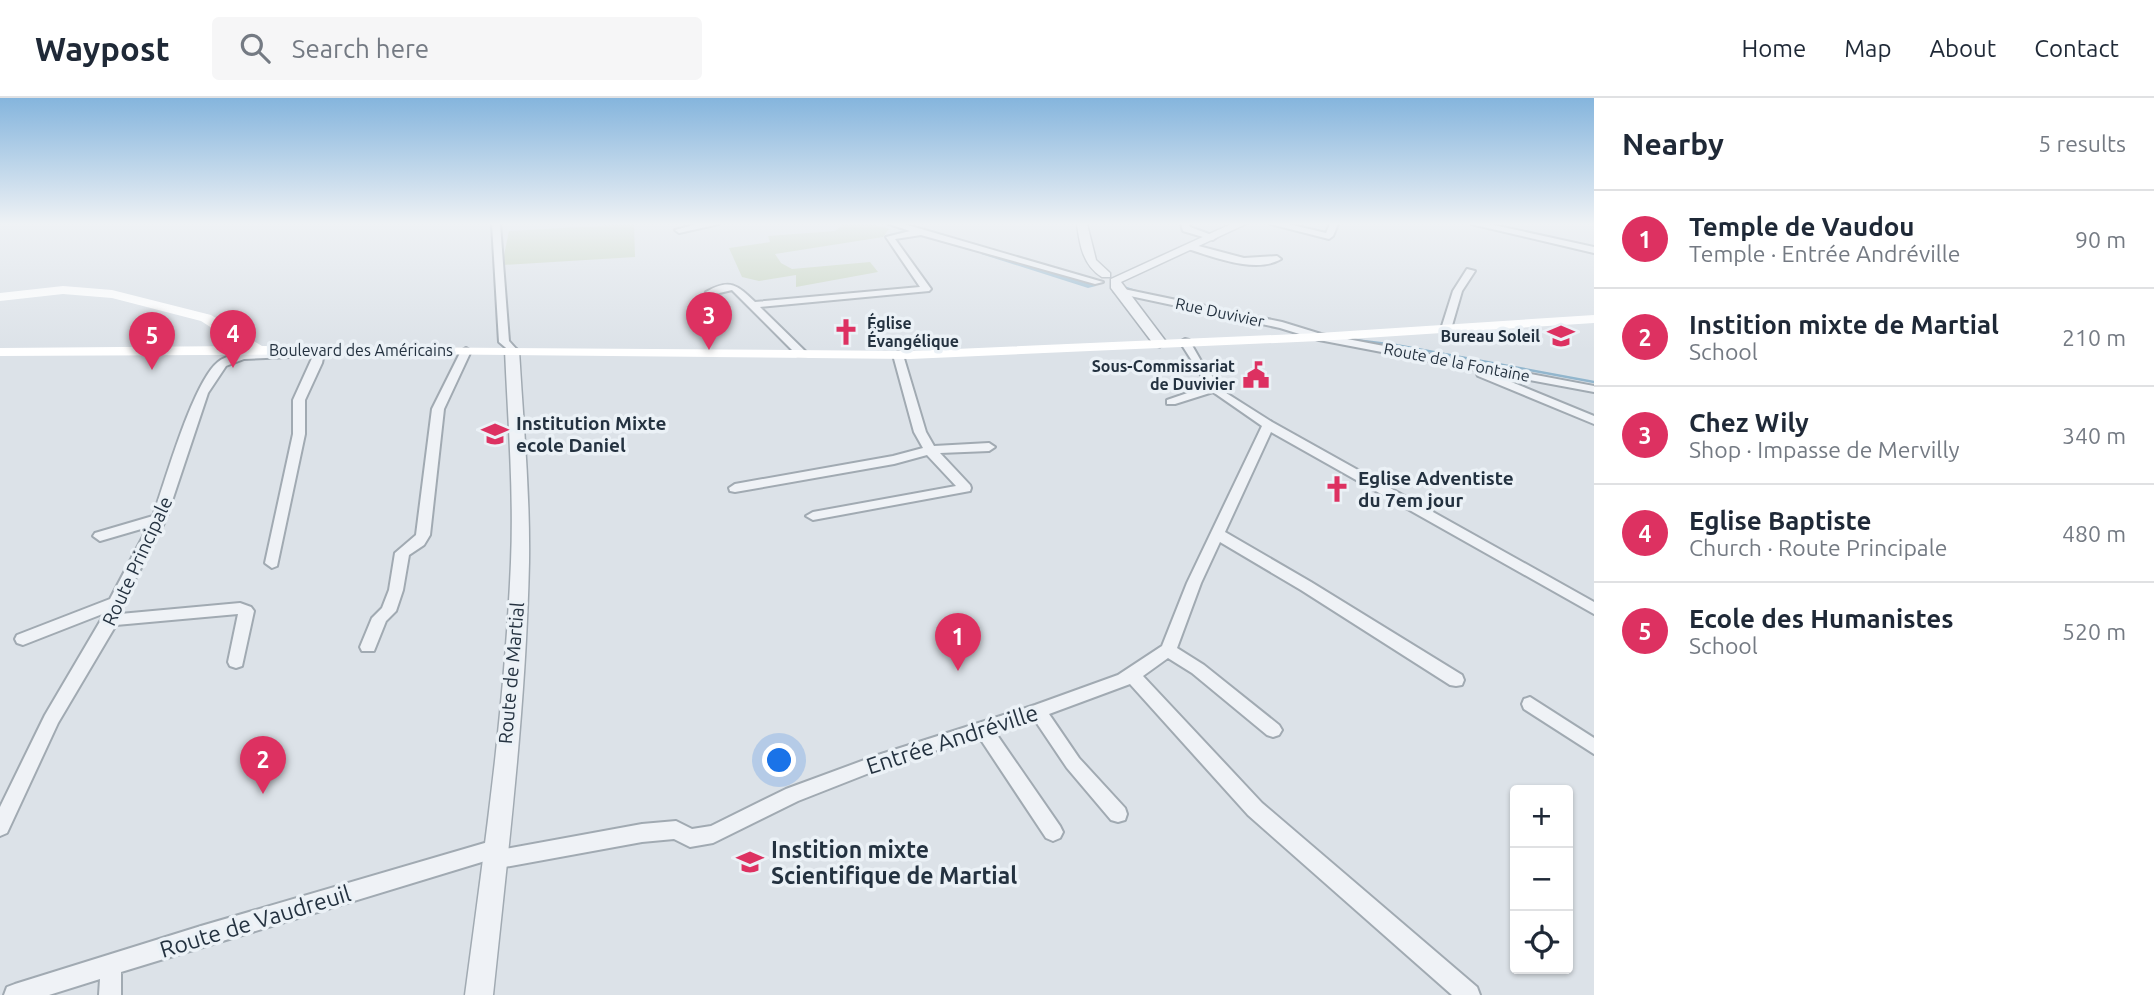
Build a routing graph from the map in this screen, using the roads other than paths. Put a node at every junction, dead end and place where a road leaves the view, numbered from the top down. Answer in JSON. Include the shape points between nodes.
{"nodes":[{"id":1,"x":499,"y":266,"type":"edge"},
{"id":2,"x":910,"y":266,"type":"edge"},
{"id":3,"x":1056,"y":266,"type":"edge"},
{"id":4,"x":1096,"y":266,"type":"edge"},
{"id":5,"x":1142,"y":266,"type":"edge"},
{"id":6,"x":1470,"y":271,"type":"dead end"},
{"id":7,"x":1108,"y":279,"type":"junction"},
{"id":8,"x":711,"y":292,"type":"dead end"},
{"id":9,"x":0,"y":297,"type":"edge"},
{"id":10,"x":753,"y":305,"type":"junction"},
{"id":11,"x":1594,"y":319,"type":"edge"},
{"id":12,"x":1446,"y":329,"type":"junction"},
{"id":13,"x":1320,"y":337,"type":"junction"},
{"id":14,"x":1185,"y":342,"type":"junction"},
{"id":15,"x":1160,"y":343,"type":"junction"},
{"id":16,"x":261,"y":350,"type":"junction"},
{"id":17,"x":345,"y":350,"type":"junction"},
{"id":18,"x":466,"y":351,"type":"junction"},
{"id":19,"x":512,"y":351,"type":"junction"},
{"id":20,"x":0,"y":352,"type":"edge"},
{"id":21,"x":1407,"y":353,"type":"junction"},
{"id":22,"x":319,"y":354,"type":"junction"},
{"id":23,"x":802,"y":354,"type":"junction"},
{"id":24,"x":898,"y":355,"type":"junction"},
{"id":25,"x":1215,"y":387,"type":"junction"},
{"id":26,"x":1594,"y":389,"type":"edge"},
{"id":27,"x":1171,"y":402,"type":"dead end"},
{"id":28,"x":1594,"y":420,"type":"edge"},
{"id":29,"x":1268,"y":425,"type":"junction"},
{"id":30,"x":989,"y":446,"type":"dead end"},
{"id":31,"x":930,"y":450,"type":"junction"},
{"id":32,"x":735,"y":488,"type":"dead end"},
{"id":33,"x":813,"y":516,"type":"dead end"},
{"id":34,"x":159,"y":520,"type":"junction"},
{"id":35,"x":1217,"y":534,"type":"junction"},
{"id":36,"x":100,"y":536,"type":"dead end"},
{"id":37,"x":272,"y":563,"type":"dead end"},
{"id":38,"x":116,"y":603,"type":"junction"},
{"id":39,"x":1594,"y":609,"type":"edge"},
{"id":40,"x":111,"y":621,"type":"junction"},
{"id":41,"x":23,"y":639,"type":"dead end"},
{"id":42,"x":368,"y":647,"type":"dead end"},
{"id":43,"x":1168,"y":650,"type":"junction"},
{"id":44,"x":236,"y":662,"type":"dead end"},
{"id":45,"x":1132,"y":675,"type":"junction"},
{"id":46,"x":1456,"y":680,"type":"dead end"},
{"id":47,"x":1530,"y":704,"type":"dead end"},
{"id":48,"x":1038,"y":711,"type":"junction"},
{"id":49,"x":983,"y":729,"type":"junction"},
{"id":50,"x":1273,"y":730,"type":"dead end"},
{"id":51,"x":1594,"y":747,"type":"edge"},
{"id":52,"x":1118,"y":814,"type":"dead end"},
{"id":53,"x":0,"y":827,"type":"edge"},
{"id":54,"x":1053,"y":832,"type":"dead end"},
{"id":55,"x":494,"y":855,"type":"junction"},
{"id":56,"x":111,"y":964,"type":"junction"},
{"id":57,"x":15,"y":995,"type":"edge"},
{"id":58,"x":110,"y":995,"type":"edge"},
{"id":59,"x":480,"y":995,"type":"edge"},
{"id":60,"x":1469,"y":995,"type":"edge"}],
"edges":[{"from":1,"to":19,"type":"street","via":[[504,342]]},
{"from":2,"to":10,"type":"street","via":[[926,289]]},
{"from":3,"to":7,"type":"street","name":"Rue Duvivier"},
{"from":4,"to":7,"type":"street"},
{"from":5,"to":7,"type":"street"},
{"from":6,"to":12,"type":"street","via":[[1461,280]]},
{"from":7,"to":13,"type":"street","name":"Rue Duvivier"},
{"from":7,"to":15,"type":"street"},
{"from":8,"to":10,"type":"street","via":[[730,286]]},
{"from":9,"to":16,"type":"main road","via":[[63,290],[112,294],[206,318]]},
{"from":10,"to":23,"type":"street"},
{"from":11,"to":12,"type":"main road","name":"Boulevard des Américains"},
{"from":12,"to":13,"type":"main road","name":"Boulevard des Américains"},
{"from":13,"to":14,"type":"main road","name":"Boulevard des Américains"},
{"from":13,"to":21,"type":"street","name":"Route de la Fontaine"},
{"from":14,"to":15,"type":"main road","name":"Boulevard des Américains"},
{"from":14,"to":25,"type":"street"},
{"from":15,"to":24,"type":"main road","name":"Boulevard des Américains"},
{"from":16,"to":17,"type":"main road","name":"Boulevard des Américains"},
{"from":16,"to":20,"type":"main road","name":"Boulevard des Américains"},
{"from":17,"to":18,"type":"main road","name":"Boulevard des Américains"},
{"from":17,"to":22,"type":"street","name":"Route Principale"},
{"from":18,"to":19,"type":"main road","name":"Boulevard des Américains"},
{"from":18,"to":42,"type":"street","via":[[438,409],[423,535],[402,553],[396,590]]},
{"from":19,"to":23,"type":"main road","name":"Boulevard des Américains"},
{"from":19,"to":55,"type":"street","name":"Route de Martial","via":[[519,480],[518,595]]},
{"from":21,"to":26,"type":"street","name":"Route de la Fontaine"},
{"from":21,"to":28,"type":"street","via":[[1482,374]]},
{"from":22,"to":34,"type":"street","name":"Route Principale","via":[[242,356],[222,364],[203,390]]},
{"from":22,"to":37,"type":"street","via":[[299,400],[299,434]]},
{"from":23,"to":24,"type":"main road","name":"Boulevard des Américains"},
{"from":24,"to":31,"type":"street","via":[[920,432]]},
{"from":25,"to":27,"type":"street"},
{"from":25,"to":29,"type":"street"},
{"from":29,"to":35,"type":"street"},
{"from":29,"to":39,"type":"street"},
{"from":30,"to":31,"type":"street"},
{"from":31,"to":32,"type":"street"},
{"from":31,"to":33,"type":"street","via":[[965,488]]},
{"from":34,"to":36,"type":"street"},
{"from":34,"to":38,"type":"street","name":"Route Principale"},
{"from":35,"to":43,"type":"street"},
{"from":35,"to":46,"type":"street"},
{"from":38,"to":40,"type":"street","name":"Route Principale"},
{"from":38,"to":41,"type":"street"},
{"from":40,"to":44,"type":"street","via":[[240,608],[246,611]]},
{"from":40,"to":53,"type":"street","name":"Route Principale","via":[[51,720]]},
{"from":43,"to":45,"type":"street","name":"Entrée Andréville"},
{"from":43,"to":50,"type":"street"},
{"from":45,"to":48,"type":"street","name":"Entrée Andréville"},
{"from":45,"to":60,"type":"street","via":[[1255,809]]},
{"from":47,"to":51,"type":"street"},
{"from":48,"to":49,"type":"street","name":"Entrée Andréville"},
{"from":48,"to":52,"type":"street","via":[[1073,763]]},
{"from":49,"to":54,"type":"street"},
{"from":49,"to":55,"type":"street","name":"Entrée Andréville","via":[[792,795],[713,834],[690,838],[676,830],[642,833]]},
{"from":55,"to":56,"type":"street","name":"Route de Vaudreuil"},
{"from":55,"to":59,"type":"street","name":"Route de Martial"},
{"from":56,"to":57,"type":"street","name":"Route de Vaudreuil"},
{"from":56,"to":58,"type":"street"}]}
